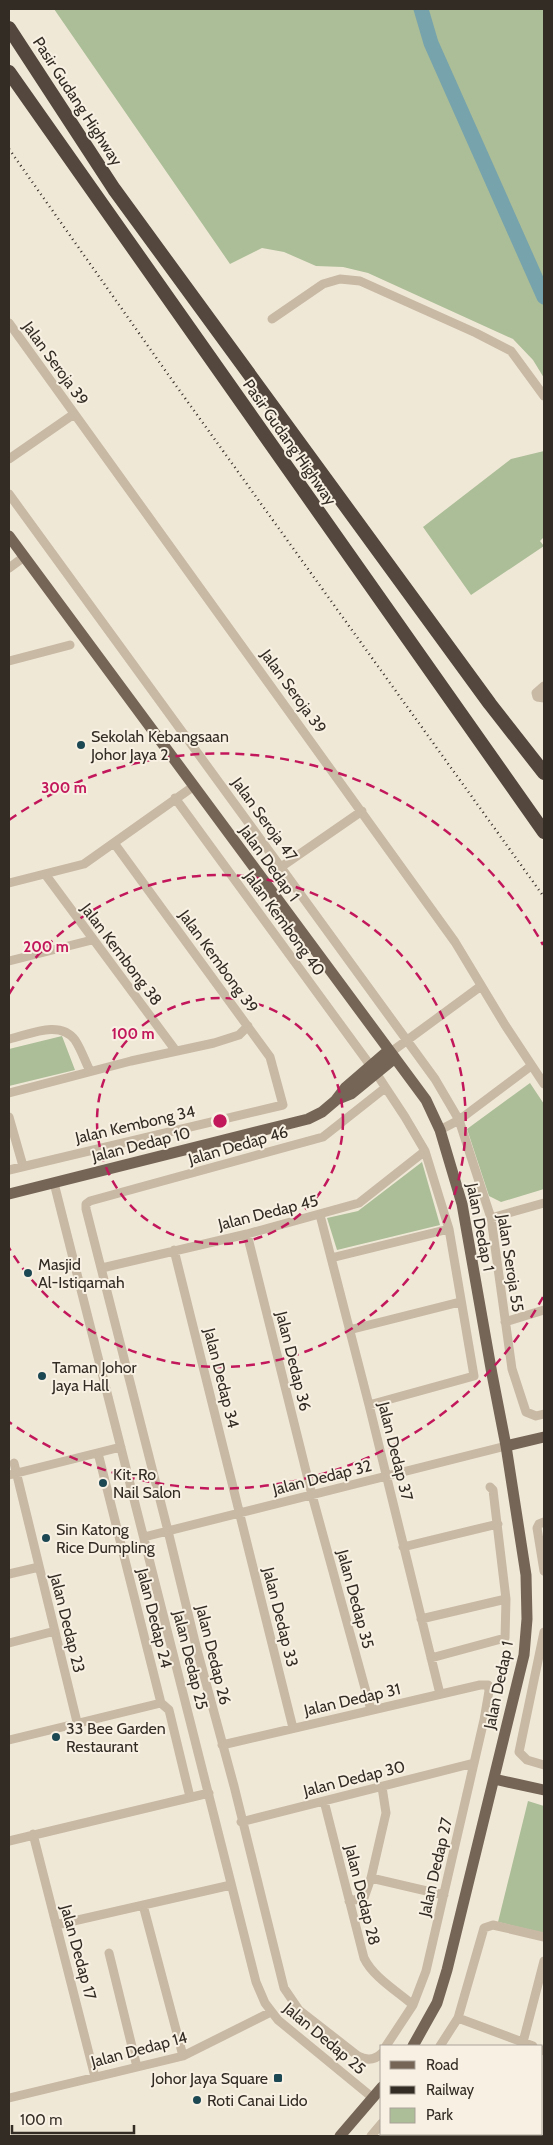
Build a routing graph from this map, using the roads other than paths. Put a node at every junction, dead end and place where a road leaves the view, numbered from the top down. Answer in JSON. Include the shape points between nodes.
{"nodes":[{"id":1,"x":9,"y":28,"type":"edge"},
{"id":2,"x":9,"y":72,"type":"edge"},
{"id":3,"x":272,"y":319,"type":"dead end"},
{"id":4,"x":9,"y":323,"type":"edge"},
{"id":5,"x":544,"y":396,"type":"edge"},
{"id":6,"x":74,"y":414,"type":"junction"},
{"id":7,"x":9,"y":459,"type":"edge"},
{"id":8,"x":9,"y":494,"type":"edge"},
{"id":9,"x":9,"y":536,"type":"edge"},
{"id":10,"x":24,"y":557,"type":"junction"},
{"id":11,"x":9,"y":568,"type":"edge"},
{"id":12,"x":70,"y":645,"type":"dead end"},
{"id":13,"x":9,"y":661,"type":"edge"},
{"id":14,"x":544,"y":686,"type":"edge"},
{"id":15,"x":544,"y":698,"type":"edge"},
{"id":16,"x":544,"y":773,"type":"edge"},
{"id":17,"x":194,"y":786,"type":"junction"},
{"id":18,"x":175,"y":798,"type":"junction"},
{"id":19,"x":520,"y":800,"type":"junction"},
{"id":20,"x":544,"y":810,"type":"edge"},
{"id":21,"x":362,"y":811,"type":"junction"},
{"id":22,"x":544,"y":832,"type":"edge"},
{"id":23,"x":114,"y":843,"type":"junction"},
{"id":24,"x":281,"y":867,"type":"junction"},
{"id":25,"x":45,"y":874,"type":"junction"},
{"id":26,"x":9,"y":883,"type":"edge"},
{"id":27,"x":92,"y":940,"type":"junction"},
{"id":28,"x":9,"y":962,"type":"edge"},
{"id":29,"x":481,"y":986,"type":"junction"},
{"id":30,"x":248,"y":1026,"type":"junction"},
{"id":31,"x":9,"y":1040,"type":"edge"},
{"id":32,"x":408,"y":1040,"type":"junction"},
{"id":33,"x":176,"y":1051,"type":"junction"},
{"id":34,"x":392,"y":1053,"type":"junction"},
{"id":35,"x":531,"y":1066,"type":"junction"},
{"id":36,"x":373,"y":1069,"type":"junction"},
{"id":37,"x":90,"y":1072,"type":"junction"},
{"id":38,"x":544,"y":1084,"type":"edge"},
{"id":39,"x":385,"y":1088,"type":"junction"},
{"id":40,"x":9,"y":1092,"type":"edge"},
{"id":41,"x":283,"y":1105,"type":"joint"},
{"id":42,"x":9,"y":1117,"type":"edge"},
{"id":43,"x":459,"y":1120,"type":"junction"},
{"id":44,"x":440,"y":1130,"type":"junction"},
{"id":45,"x":425,"y":1151,"type":"junction"},
{"id":46,"x":23,"y":1166,"type":"junction"},
{"id":47,"x":9,"y":1170,"type":"edge"},
{"id":48,"x":54,"y":1183,"type":"junction"},
{"id":49,"x":9,"y":1194,"type":"edge"},
{"id":50,"x":544,"y":1203,"type":"edge"},
{"id":51,"x":86,"y":1204,"type":"joint"},
{"id":52,"x":320,"y":1215,"type":"junction"},
{"id":53,"x":491,"y":1218,"type":"junction"},
{"id":54,"x":449,"y":1229,"type":"junction"},
{"id":55,"x":247,"y":1234,"type":"junction"},
{"id":56,"x":174,"y":1250,"type":"junction"},
{"id":57,"x":331,"y":1258,"type":"junction"},
{"id":58,"x":102,"y":1268,"type":"junction"},
{"id":59,"x":460,"y":1302,"type":"junction"},
{"id":60,"x":544,"y":1310,"type":"edge"},
{"id":61,"x":506,"y":1322,"type":"junction"},
{"id":62,"x":349,"y":1330,"type":"junction"},
{"id":63,"x":370,"y":1405,"type":"junction"},
{"id":64,"x":544,"y":1414,"type":"edge"},
{"id":65,"x":544,"y":1437,"type":"edge"},
{"id":66,"x":506,"y":1446,"type":"junction"},
{"id":67,"x":121,"y":1447,"type":"junction"},
{"id":68,"x":98,"y":1453,"type":"junction"},
{"id":69,"x":14,"y":1463,"type":"dead end"},
{"id":70,"x":12,"y":1474,"type":"edge"},
{"id":71,"x":386,"y":1477,"type":"junction"},
{"id":72,"x":490,"y":1487,"type":"dead end"},
{"id":73,"x":312,"y":1495,"type":"junction"},
{"id":74,"x":240,"y":1513,"type":"junction"},
{"id":75,"x":544,"y":1522,"type":"edge"},
{"id":76,"x":498,"y":1524,"type":"junction"},
{"id":77,"x":168,"y":1531,"type":"junction"},
{"id":78,"x":144,"y":1537,"type":"junction"},
{"id":79,"x":403,"y":1547,"type":"junction"},
{"id":80,"x":39,"y":1567,"type":"junction"},
{"id":81,"x":544,"y":1571,"type":"edge"},
{"id":82,"x":9,"y":1574,"type":"edge"},
{"id":83,"x":506,"y":1599,"type":"junction"},
{"id":84,"x":421,"y":1619,"type":"junction"},
{"id":85,"x":55,"y":1631,"type":"junction"},
{"id":86,"x":544,"y":1632,"type":"edge"},
{"id":87,"x":9,"y":1643,"type":"edge"},
{"id":88,"x":431,"y":1658,"type":"junction"},
{"id":89,"x":488,"y":1685,"type":"joint"},
{"id":90,"x":534,"y":1685,"type":"junction"},
{"id":91,"x":544,"y":1687,"type":"edge"},
{"id":92,"x":440,"y":1694,"type":"junction"},
{"id":93,"x":161,"y":1703,"type":"junction"},
{"id":94,"x":371,"y":1710,"type":"junction"},
{"id":95,"x":77,"y":1722,"type":"junction"},
{"id":96,"x":293,"y":1728,"type":"junction"},
{"id":97,"x":9,"y":1740,"type":"edge"},
{"id":98,"x":222,"y":1745,"type":"junction"},
{"id":99,"x":474,"y":1763,"type":"junction"},
{"id":100,"x":544,"y":1765,"type":"edge"},
{"id":101,"x":494,"y":1778,"type":"junction"},
{"id":102,"x":382,"y":1787,"type":"junction"},
{"id":103,"x":544,"y":1790,"type":"edge"},
{"id":104,"x":209,"y":1793,"type":"junction"},
{"id":105,"x":190,"y":1797,"type":"junction"},
{"id":106,"x":324,"y":1802,"type":"junction"},
{"id":107,"x":241,"y":1822,"type":"junction"},
{"id":108,"x":33,"y":1834,"type":"junction"},
{"id":109,"x":9,"y":1841,"type":"edge"},
{"id":110,"x":371,"y":1878,"type":"junction"},
{"id":111,"x":231,"y":1885,"type":"junction"},
{"id":112,"x":444,"y":1895,"type":"junction"},
{"id":113,"x":349,"y":1902,"type":"junction"},
{"id":114,"x":142,"y":1904,"type":"junction"},
{"id":115,"x":56,"y":1925,"type":"junction"},
{"id":116,"x":544,"y":1938,"type":"edge"},
{"id":117,"x":109,"y":1953,"type":"dead end"},
{"id":118,"x":544,"y":1961,"type":"edge"},
{"id":119,"x":413,"y":2005,"type":"junction"},
{"id":120,"x":271,"y":2012,"type":"junction"},
{"id":121,"x":458,"y":2018,"type":"junction"},
{"id":122,"x":523,"y":2042,"type":"junction"},
{"id":123,"x":387,"y":2045,"type":"edge"},
{"id":124,"x":414,"y":2045,"type":"edge"},
{"id":125,"x":441,"y":2045,"type":"edge"},
{"id":126,"x":530,"y":2045,"type":"edge"},
{"id":127,"x":380,"y":2054,"type":"edge"},
{"id":128,"x":183,"y":2056,"type":"junction"},
{"id":129,"x":137,"y":2067,"type":"junction"},
{"id":130,"x":95,"y":2077,"type":"junction"},
{"id":131,"x":380,"y":2089,"type":"edge"},
{"id":132,"x":9,"y":2098,"type":"edge"},
{"id":133,"x":373,"y":2098,"type":"junction"},
{"id":134,"x":380,"y":2125,"type":"edge"},
{"id":135,"x":340,"y":2136,"type":"edge"},
{"id":136,"x":370,"y":2136,"type":"edge"}],
"edges":[{"from":1,"to":16,"type":"highway","name":"Pasir Gudang Highway","via":[[114,188],[490,704]]},
{"from":2,"to":19,"type":"highway","name":"Pasir Gudang Highway"},
{"from":3,"to":5,"type":"street","via":[[323,284],[340,279],[360,282],[511,351]]},
{"from":4,"to":6,"type":"street","name":"Jalan Seroja 39"},
{"from":6,"to":7,"type":"street"},
{"from":6,"to":21,"type":"street","name":"Jalan Seroja 39"},
{"from":8,"to":24,"type":"street","name":"Jalan Seroja 47"},
{"from":9,"to":10,"type":"main road","name":"Jalan Dedap 1"},
{"from":10,"to":11,"type":"street"},
{"from":10,"to":17,"type":"main road","name":"Jalan Dedap 1"},
{"from":12,"to":13,"type":"street"},
{"from":14,"to":15,"type":"street","via":[[536,693],[537,697]]},
{"from":17,"to":18,"type":"street"},
{"from":17,"to":34,"type":"main road","name":"Jalan Dedap 1"},
{"from":18,"to":23,"type":"street"},
{"from":18,"to":36,"type":"street","name":"Jalan Kembong 40"},
{"from":19,"to":20,"type":"highway"},
{"from":19,"to":22,"type":"highway","name":"Pasir Gudang Highway"},
{"from":21,"to":24,"type":"street"},
{"from":21,"to":29,"type":"street","name":"Jalan Seroja 39","via":[[455,942]]},
{"from":23,"to":25,"type":"street","via":[[84,864]]},
{"from":23,"to":30,"type":"street","name":"Jalan Kembong 39"},
{"from":24,"to":32,"type":"street","name":"Jalan Seroja 47"},
{"from":25,"to":26,"type":"street"},
{"from":25,"to":27,"type":"street","name":"Jalan Kembong 38"},
{"from":27,"to":28,"type":"street"},
{"from":27,"to":33,"type":"street","name":"Jalan Kembong 38"},
{"from":29,"to":32,"type":"street"},
{"from":29,"to":35,"type":"street","name":"Jalan Seroja 39"},
{"from":30,"to":33,"type":"street","via":[[239,1034]]},
{"from":30,"to":41,"type":"street","name":"Jalan Kembong 39","via":[[270,1057]]},
{"from":31,"to":37,"type":"street","via":[[48,1029],[68,1032]]},
{"from":32,"to":34,"type":"street"},
{"from":32,"to":43,"type":"street","name":"Jalan Seroja 47"},
{"from":33,"to":37,"type":"street"},
{"from":34,"to":36,"type":"main road","name":"Jalan Dedap 10"},
{"from":34,"to":44,"type":"main road","name":"Jalan Dedap 1","via":[[426,1100]]},
{"from":35,"to":38,"type":"street","name":"Jalan Seroja 39"},
{"from":35,"to":43,"type":"street"},
{"from":36,"to":39,"type":"street","name":"Jalan Kembong 40"},
{"from":36,"to":48,"type":"main road","name":"Jalan Dedap 10","via":[[351,1094],[308,1119]]},
{"from":37,"to":40,"type":"street"},
{"from":39,"to":45,"type":"street","name":"Jalan Kembong 40"},
{"from":39,"to":51,"type":"street","name":"Jalan Dedap 46","via":[[323,1137]]},
{"from":41,"to":46,"type":"street","name":"Jalan Kembong 34"},
{"from":42,"to":46,"type":"street"},
{"from":43,"to":44,"type":"street"},
{"from":43,"to":53,"type":"street","name":"Jalan Seroja 55"},
{"from":44,"to":66,"type":"main road","name":"Jalan Dedap 1","via":[[462,1204]]},
{"from":45,"to":52,"type":"street","name":"Jalan Dedap 45","via":[[359,1204]]},
{"from":45,"to":54,"type":"street","name":"Jalan Kembong 40"},
{"from":46,"to":47,"type":"street","name":"Jalan Kembong 34"},
{"from":48,"to":49,"type":"main road","name":"Jalan Dedap 10"},
{"from":48,"to":67,"type":"street","name":"Jalan Dedap 25"},
{"from":50,"to":53,"type":"street"},
{"from":51,"to":58,"type":"street","name":"Jalan Dedap 26"},
{"from":52,"to":55,"type":"street","name":"Jalan Dedap 45"},
{"from":52,"to":57,"type":"street","name":"Jalan Dedap 37"},
{"from":53,"to":61,"type":"street","name":"Jalan Seroja 55"},
{"from":54,"to":57,"type":"street"},
{"from":54,"to":59,"type":"street","name":"Jalan Kembong 40"},
{"from":55,"to":56,"type":"street","name":"Jalan Dedap 45"},
{"from":55,"to":73,"type":"street","name":"Jalan Dedap 36"},
{"from":56,"to":58,"type":"street","name":"Jalan Dedap 45"},
{"from":56,"to":74,"type":"street","name":"Jalan Dedap 34"},
{"from":57,"to":62,"type":"street","name":"Jalan Dedap 37"},
{"from":58,"to":77,"type":"street","name":"Jalan Dedap 26"},
{"from":59,"to":62,"type":"street"},
{"from":59,"to":63,"type":"street","name":"Jalan Kembong 40","via":[[474,1376]]},
{"from":60,"to":61,"type":"street"},
{"from":61,"to":64,"type":"street","name":"Jalan Seroja 55","via":[[512,1369],[526,1412],[536,1416]]},
{"from":62,"to":63,"type":"street","name":"Jalan Dedap 37"},
{"from":63,"to":71,"type":"street","name":"Jalan Dedap 37"},
{"from":65,"to":66,"type":"main road"},
{"from":66,"to":71,"type":"street","name":"Jalan Dedap 32"},
{"from":66,"to":101,"type":"main road","name":"Jalan Dedap 1","via":[[526,1574],[527,1619],[524,1655]]},
{"from":67,"to":68,"type":"street"},
{"from":67,"to":78,"type":"street","name":"Jalan Dedap 25"},
{"from":68,"to":70,"type":"street"},
{"from":68,"to":93,"type":"street","name":"Jalan Dedap 24"},
{"from":69,"to":70,"type":"street","name":"Jalan Dedap 23"},
{"from":70,"to":80,"type":"street","name":"Jalan Dedap 23"},
{"from":71,"to":73,"type":"street","name":"Jalan Dedap 32"},
{"from":71,"to":79,"type":"street","name":"Jalan Dedap 37"},
{"from":72,"to":76,"type":"street"},
{"from":73,"to":74,"type":"street","name":"Jalan Dedap 32"},
{"from":73,"to":94,"type":"street","name":"Jalan Dedap 35"},
{"from":74,"to":77,"type":"street","name":"Jalan Dedap 32"},
{"from":74,"to":96,"type":"street","name":"Jalan Dedap 33"},
{"from":75,"to":81,"type":"street","via":[[537,1528]]},
{"from":76,"to":79,"type":"street"},
{"from":76,"to":83,"type":"street"},
{"from":77,"to":78,"type":"street","name":"Jalan Dedap 32"},
{"from":77,"to":98,"type":"street","name":"Jalan Dedap 26"},
{"from":78,"to":104,"type":"street","name":"Jalan Dedap 25"},
{"from":79,"to":84,"type":"street","name":"Jalan Dedap 37"},
{"from":80,"to":82,"type":"street"},
{"from":80,"to":85,"type":"street","name":"Jalan Dedap 23"},
{"from":83,"to":84,"type":"street"},
{"from":83,"to":88,"type":"street","via":[[505,1638]]},
{"from":84,"to":88,"type":"street","name":"Jalan Dedap 37"},
{"from":85,"to":87,"type":"street"},
{"from":85,"to":95,"type":"street","name":"Jalan Dedap 23"},
{"from":86,"to":90,"type":"street"},
{"from":88,"to":92,"type":"street","name":"Jalan Dedap 37"},
{"from":89,"to":92,"type":"street","name":"Jalan Dedap 31"},
{"from":89,"to":99,"type":"street","name":"Jalan Dedap 27","via":[[490,1691]]},
{"from":90,"to":91,"type":"street"},
{"from":90,"to":100,"type":"street","via":[[518,1752],[527,1760]]},
{"from":92,"to":94,"type":"street","name":"Jalan Dedap 31"},
{"from":93,"to":95,"type":"street"},
{"from":93,"to":105,"type":"street","name":"Jalan Dedap 24","via":[[169,1710]]},
{"from":94,"to":96,"type":"street","name":"Jalan Dedap 31"},
{"from":95,"to":97,"type":"street"},
{"from":96,"to":98,"type":"street","name":"Jalan Dedap 31"},
{"from":98,"to":107,"type":"street","name":"Jalan Dedap 26"},
{"from":99,"to":102,"type":"street","name":"Jalan Dedap 30"},
{"from":99,"to":112,"type":"street","name":"Jalan Dedap 27"},
{"from":101,"to":103,"type":"main road"},
{"from":101,"to":124,"type":"main road","name":"Jalan Dedap 1","via":[[447,1970],[436,2003]]},
{"from":102,"to":106,"type":"street","name":"Jalan Dedap 30"},
{"from":102,"to":110,"type":"street","via":[[386,1811]]},
{"from":104,"to":105,"type":"street"},
{"from":104,"to":111,"type":"street","name":"Jalan Dedap 25"},
{"from":105,"to":108,"type":"street"},
{"from":106,"to":107,"type":"street","name":"Jalan Dedap 30"},
{"from":106,"to":113,"type":"street","name":"Jalan Dedap 28"},
{"from":107,"to":127,"type":"street","name":"Jalan Dedap 26","via":[[286,1993],[299,2010],[358,2056],[369,2060]]},
{"from":108,"to":109,"type":"street"},
{"from":108,"to":115,"type":"street","name":"Jalan Dedap 17"},
{"from":110,"to":112,"type":"street"},
{"from":110,"to":113,"type":"street","via":[[364,1898]]},
{"from":111,"to":114,"type":"street"},
{"from":111,"to":120,"type":"street","name":"Jalan Dedap 25","via":[[256,1982]]},
{"from":112,"to":119,"type":"street","name":"Jalan Dedap 27","via":[[426,1970]]},
{"from":113,"to":119,"type":"street","name":"Jalan Dedap 28","via":[[366,1963]]},
{"from":114,"to":115,"type":"street"},
{"from":114,"to":128,"type":"street"},
{"from":115,"to":130,"type":"street","name":"Jalan Dedap 17"},
{"from":116,"to":121,"type":"street","via":[[486,1926]]},
{"from":117,"to":129,"type":"street"},
{"from":118,"to":122,"type":"street"},
{"from":119,"to":123,"type":"street","name":"Jalan Dedap 27"},
{"from":120,"to":128,"type":"street","name":"Jalan Dedap 14"},
{"from":120,"to":133,"type":"street","name":"Jalan Dedap 25","via":[[286,2028]]},
{"from":121,"to":122,"type":"street"},
{"from":121,"to":125,"type":"street"},
{"from":122,"to":126,"type":"street"},
{"from":128,"to":129,"type":"street","name":"Jalan Dedap 14"},
{"from":129,"to":130,"type":"street","name":"Jalan Dedap 14"},
{"from":130,"to":132,"type":"street","name":"Jalan Dedap 14"},
{"from":131,"to":133,"type":"main road"},
{"from":133,"to":135,"type":"main road"},
{"from":134,"to":136,"type":"street"}]}
